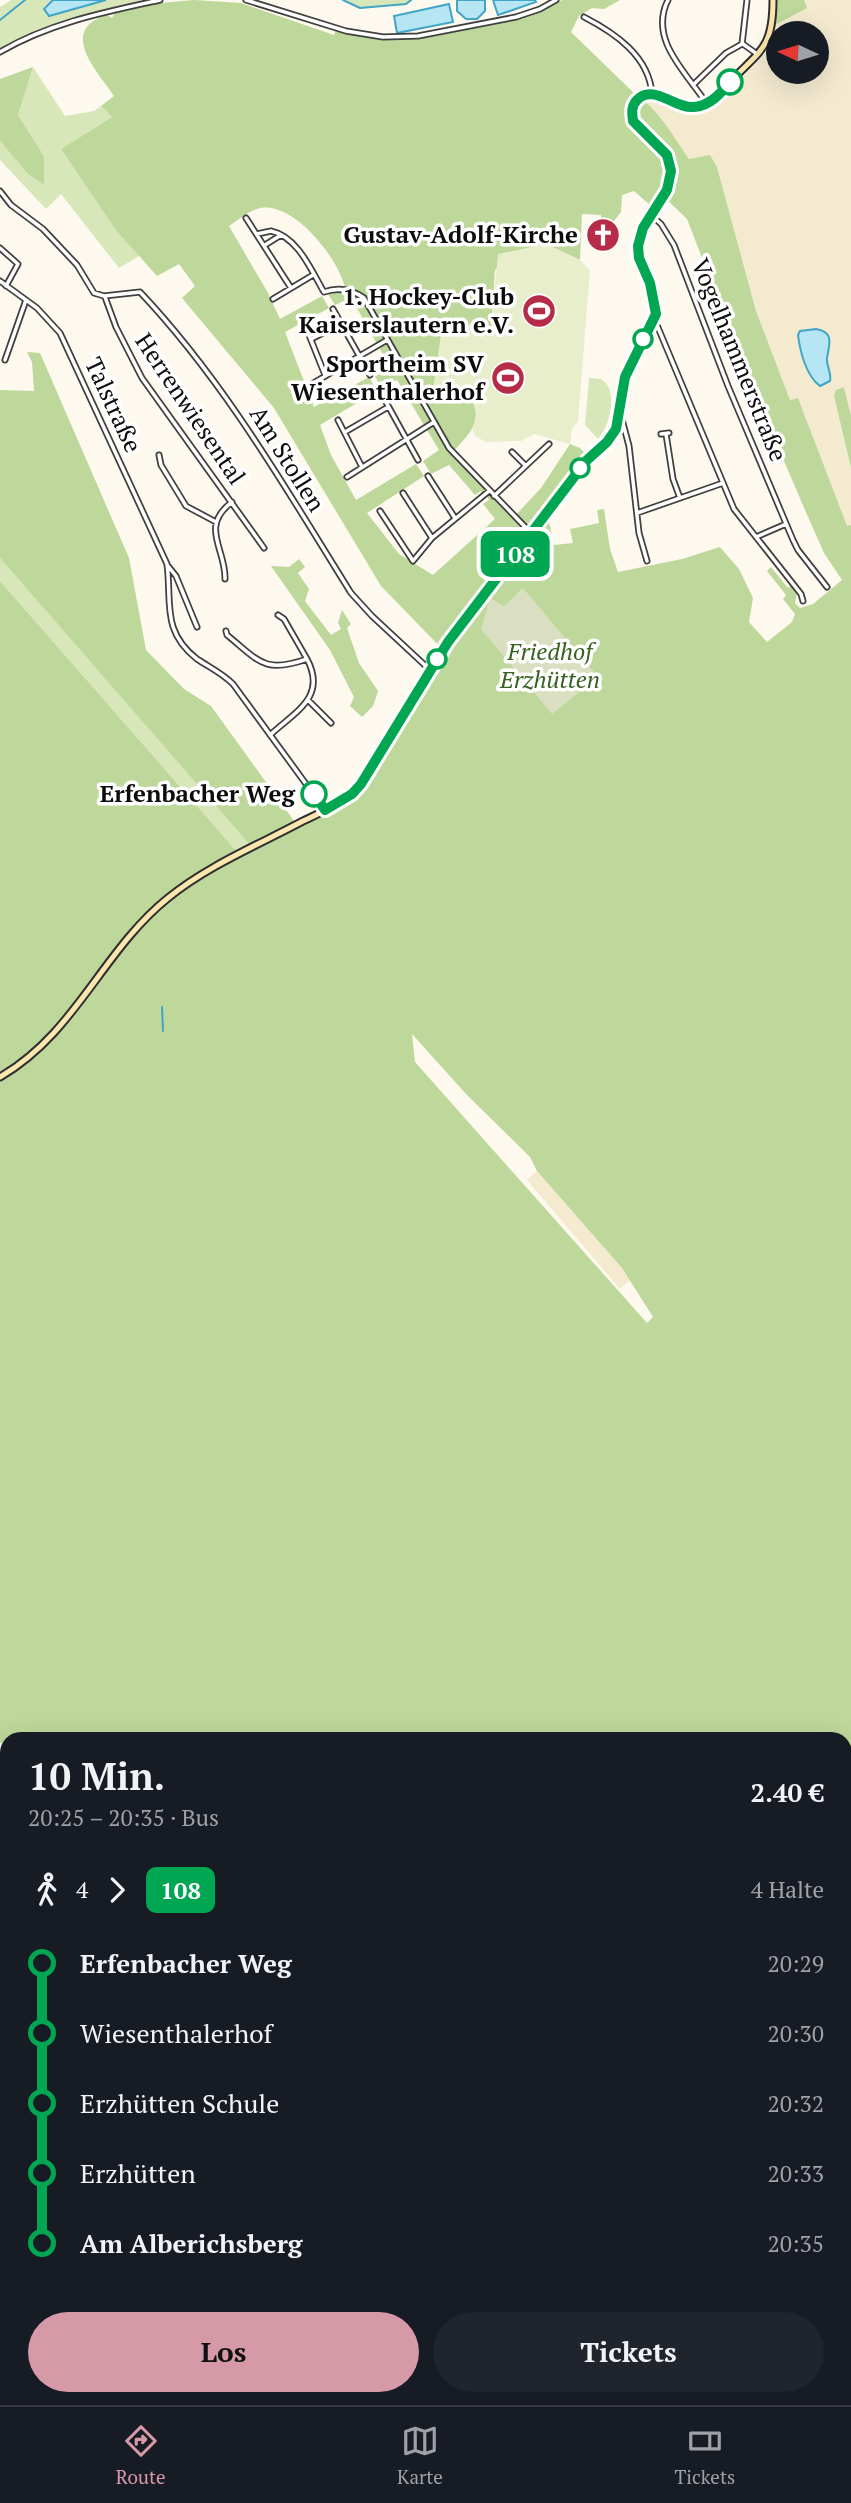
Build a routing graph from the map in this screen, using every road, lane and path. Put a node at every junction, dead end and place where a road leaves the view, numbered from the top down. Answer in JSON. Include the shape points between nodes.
{"nodes":[{"id":1,"x":160,"y":0,"type":"edge"},
{"id":2,"x":246,"y":0,"type":"edge"},
{"id":3,"x":556,"y":0,"type":"edge"},
{"id":4,"x":668,"y":0,"type":"edge"},
{"id":5,"x":747,"y":0,"type":"edge"},
{"id":6,"x":773,"y":0,"type":"edge"},
{"id":7,"x":584,"y":17,"type":"dead end"},
{"id":8,"x":742,"y":44,"type":"junction"},
{"id":9,"x":0,"y":52,"type":"edge"},
{"id":10,"x":758,"y":55,"type":"junction"},
{"id":11,"x":693,"y":85,"type":"junction"},
{"id":12,"x":652,"y":94,"type":"junction"},
{"id":13,"x":707,"y":104,"type":"junction"},
{"id":14,"x":0,"y":191,"type":"edge"},
{"id":15,"x":652,"y":215,"type":"junction"},
{"id":16,"x":246,"y":218,"type":"dead end"},
{"id":17,"x":257,"y":234,"type":"junction"},
{"id":18,"x":281,"y":235,"type":"junction"},
{"id":19,"x":264,"y":245,"type":"junction"},
{"id":20,"x":0,"y":248,"type":"edge"},
{"id":21,"x":313,"y":275,"type":"junction"},
{"id":22,"x":0,"y":281,"type":"edge"},
{"id":23,"x":6,"y":285,"type":"junction"},
{"id":24,"x":291,"y":288,"type":"junction"},
{"id":25,"x":104,"y":296,"type":"junction"},
{"id":26,"x":273,"y":299,"type":"dead end"},
{"id":27,"x":26,"y":300,"type":"junction"},
{"id":28,"x":333,"y":310,"type":"dead end"},
{"id":29,"x":654,"y":318,"type":"junction"},
{"id":30,"x":341,"y":324,"type":"junction"},
{"id":31,"x":305,"y":326,"type":"dead end"},
{"id":32,"x":311,"y":339,"type":"junction"},
{"id":33,"x":388,"y":340,"type":"junction"},
{"id":34,"x":359,"y":356,"type":"junction"},
{"id":35,"x":5,"y":360,"type":"dead end"},
{"id":36,"x":324,"y":375,"type":"junction"},
{"id":37,"x":370,"y":375,"type":"dead end"},
{"id":38,"x":310,"y":385,"type":"dead end"},
{"id":39,"x":381,"y":393,"type":"dead end"},
{"id":40,"x":388,"y":407,"type":"junction"},
{"id":41,"x":619,"y":410,"type":"junction"},
{"id":42,"x":338,"y":419,"type":"dead end"},
{"id":43,"x":434,"y":422,"type":"junction"},
{"id":44,"x":345,"y":432,"type":"junction"},
{"id":45,"x":666,"y":433,"type":"dead end"},
{"id":46,"x":406,"y":440,"type":"junction"},
{"id":47,"x":549,"y":444,"type":"dead end"},
{"id":48,"x":512,"y":452,"type":"dead end"},
{"id":49,"x":159,"y":455,"type":"dead end"},
{"id":50,"x":418,"y":460,"type":"dead end"},
{"id":51,"x":525,"y":466,"type":"junction"},
{"id":52,"x":362,"y":467,"type":"junction"},
{"id":53,"x":428,"y":476,"type":"dead end"},
{"id":54,"x":347,"y":477,"type":"dead end"},
{"id":55,"x":723,"y":483,"type":"junction"},
{"id":56,"x":489,"y":491,"type":"junction"},
{"id":57,"x":403,"y":494,"type":"dead end"},
{"id":58,"x":494,"y":496,"type":"junction"},
{"id":59,"x":680,"y":498,"type":"junction"},
{"id":60,"x":232,"y":502,"type":"junction"},
{"id":61,"x":380,"y":511,"type":"dead end"},
{"id":62,"x":637,"y":513,"type":"junction"},
{"id":63,"x":455,"y":517,"type":"junction"},
{"id":64,"x":216,"y":522,"type":"junction"},
{"id":65,"x":786,"y":523,"type":"junction"},
{"id":66,"x":531,"y":533,"type":"junction"},
{"id":67,"x":756,"y":537,"type":"junction"},
{"id":68,"x":432,"y":538,"type":"junction"},
{"id":69,"x":264,"y":548,"type":"dead end"},
{"id":70,"x":647,"y":561,"type":"dead end"},
{"id":71,"x":167,"y":564,"type":"junction"},
{"id":72,"x":225,"y":579,"type":"dead end"},
{"id":73,"x":827,"y":587,"type":"dead end"},
{"id":74,"x":803,"y":601,"type":"dead end"},
{"id":75,"x":278,"y":615,"type":"dead end"},
{"id":76,"x":197,"y":627,"type":"dead end"},
{"id":77,"x":226,"y":631,"type":"dead end"},
{"id":78,"x":307,"y":659,"type":"junction"},
{"id":79,"x":429,"y":669,"type":"junction"},
{"id":80,"x":308,"y":700,"type":"junction"},
{"id":81,"x":331,"y":723,"type":"dead end"},
{"id":82,"x":270,"y":735,"type":"junction"},
{"id":83,"x":325,"y":810,"type":"junction"},
{"id":84,"x":0,"y":1077,"type":"edge"}],
"edges":[{"from":1,"to":9,"type":"street","via":[[55,26]]},
{"from":2,"to":3,"type":"street","via":[[346,31],[383,37],[418,36],[516,17]]},
{"from":4,"to":11,"type":"street","via":[[662,16],[664,36]]},
{"from":5,"to":8,"type":"street"},
{"from":6,"to":10,"type":"street","via":[[769,34]]},
{"from":7,"to":12,"type":"street","via":[[639,57]]},
{"from":8,"to":10,"type":"street"},
{"from":8,"to":11,"type":"street"},
{"from":10,"to":13,"type":"street"},
{"from":11,"to":13,"type":"street"},
{"from":12,"to":13,"type":"street","via":[[684,107]]},
{"from":12,"to":15,"type":"street","via":[[635,102],[632,114],[637,127],[662,149],[670,163],[667,190]]},
{"from":14,"to":25,"type":"street","via":[[77,265],[94,293]]},
{"from":15,"to":29,"type":"street","via":[[637,253],[650,283]]},
{"from":15,"to":65,"type":"street","name":"Vogelhammerstraße","via":[[674,245]]},
{"from":16,"to":17,"type":"street"},
{"from":17,"to":18,"type":"street","via":[[271,231]]},
{"from":17,"to":19,"type":"street"},
{"from":18,"to":19,"type":"street"},
{"from":18,"to":21,"type":"street"},
{"from":19,"to":24,"type":"street"},
{"from":20,"to":23,"type":"street","via":[[18,264]]},
{"from":21,"to":24,"type":"street"},
{"from":21,"to":33,"type":"street","via":[[324,292],[344,289],[364,298]]},
{"from":22,"to":23,"type":"street","name":"Talstraße"},
{"from":23,"to":27,"type":"street","name":"Talstraße"},
{"from":24,"to":26,"type":"street"},
{"from":25,"to":60,"type":"street","name":"Herrenwiesental","via":[[138,372]]},
{"from":25,"to":79,"type":"street","name":"Am Stollen","via":[[140,292],[178,333],[238,413],[351,593]]},
{"from":27,"to":35,"type":"street"},
{"from":27,"to":71,"type":"street","name":"Talstraße","via":[[60,333]]},
{"from":28,"to":30,"type":"street"},
{"from":29,"to":41,"type":"street","via":[[625,377]]},
{"from":29,"to":55,"type":"street"},
{"from":30,"to":32,"type":"street"},
{"from":30,"to":34,"type":"street"},
{"from":31,"to":32,"type":"street"},
{"from":32,"to":36,"type":"street"},
{"from":33,"to":34,"type":"street"},
{"from":33,"to":43,"type":"street"},
{"from":34,"to":36,"type":"street"},
{"from":34,"to":37,"type":"street"},
{"from":36,"to":38,"type":"street"},
{"from":39,"to":40,"type":"street"},
{"from":40,"to":44,"type":"street"},
{"from":40,"to":46,"type":"street"},
{"from":41,"to":62,"type":"street","via":[[627,433]]},
{"from":41,"to":66,"type":"street","via":[[612,435]]},
{"from":42,"to":44,"type":"street"},
{"from":43,"to":46,"type":"street"},
{"from":43,"to":56,"type":"street","via":[[449,448]]},
{"from":44,"to":52,"type":"street"},
{"from":45,"to":59,"type":"street"},
{"from":46,"to":50,"type":"street"},
{"from":46,"to":52,"type":"street"},
{"from":47,"to":51,"type":"street"},
{"from":48,"to":51,"type":"street"},
{"from":49,"to":64,"type":"street","name":"Herrenwiesental","via":[[186,506]]},
{"from":51,"to":58,"type":"street"},
{"from":52,"to":54,"type":"street"},
{"from":53,"to":63,"type":"street"},
{"from":55,"to":59,"type":"street"},
{"from":55,"to":67,"type":"street","via":[[734,509]]},
{"from":56,"to":58,"type":"street"},
{"from":56,"to":63,"type":"street"},
{"from":57,"to":68,"type":"street"},
{"from":58,"to":66,"type":"street"},
{"from":59,"to":62,"type":"street"},
{"from":60,"to":64,"type":"street","name":"Herrenwiesental"},
{"from":60,"to":69,"type":"street","name":"Herrenwiesental"},
{"from":61,"to":68,"type":"street","via":[[413,561]]},
{"from":62,"to":70,"type":"street"},
{"from":63,"to":68,"type":"street"},
{"from":64,"to":72,"type":"street","name":"Herrenwiesental"},
{"from":65,"to":67,"type":"street"},
{"from":65,"to":73,"type":"street","name":"Vogelhammerstraße","via":[[798,550]]},
{"from":66,"to":79,"type":"street"},
{"from":67,"to":74,"type":"street"},
{"from":71,"to":76,"type":"street","name":"Talstraße"},
{"from":71,"to":82,"type":"street","name":"Talstraße","via":[[167,602],[180,640],[233,684]]},
{"from":75,"to":78,"type":"street"},
{"from":77,"to":78,"type":"street","via":[[270,667]]},
{"from":78,"to":80,"type":"street","via":[[314,677]]},
{"from":79,"to":83,"type":"street","via":[[361,784]]},
{"from":80,"to":81,"type":"street"},
{"from":80,"to":82,"type":"street"},
{"from":82,"to":83,"type":"street","name":"Talstraße"},
{"from":83,"to":84,"type":"street","via":[[165,900],[126,940],[56,1032]]}]}
